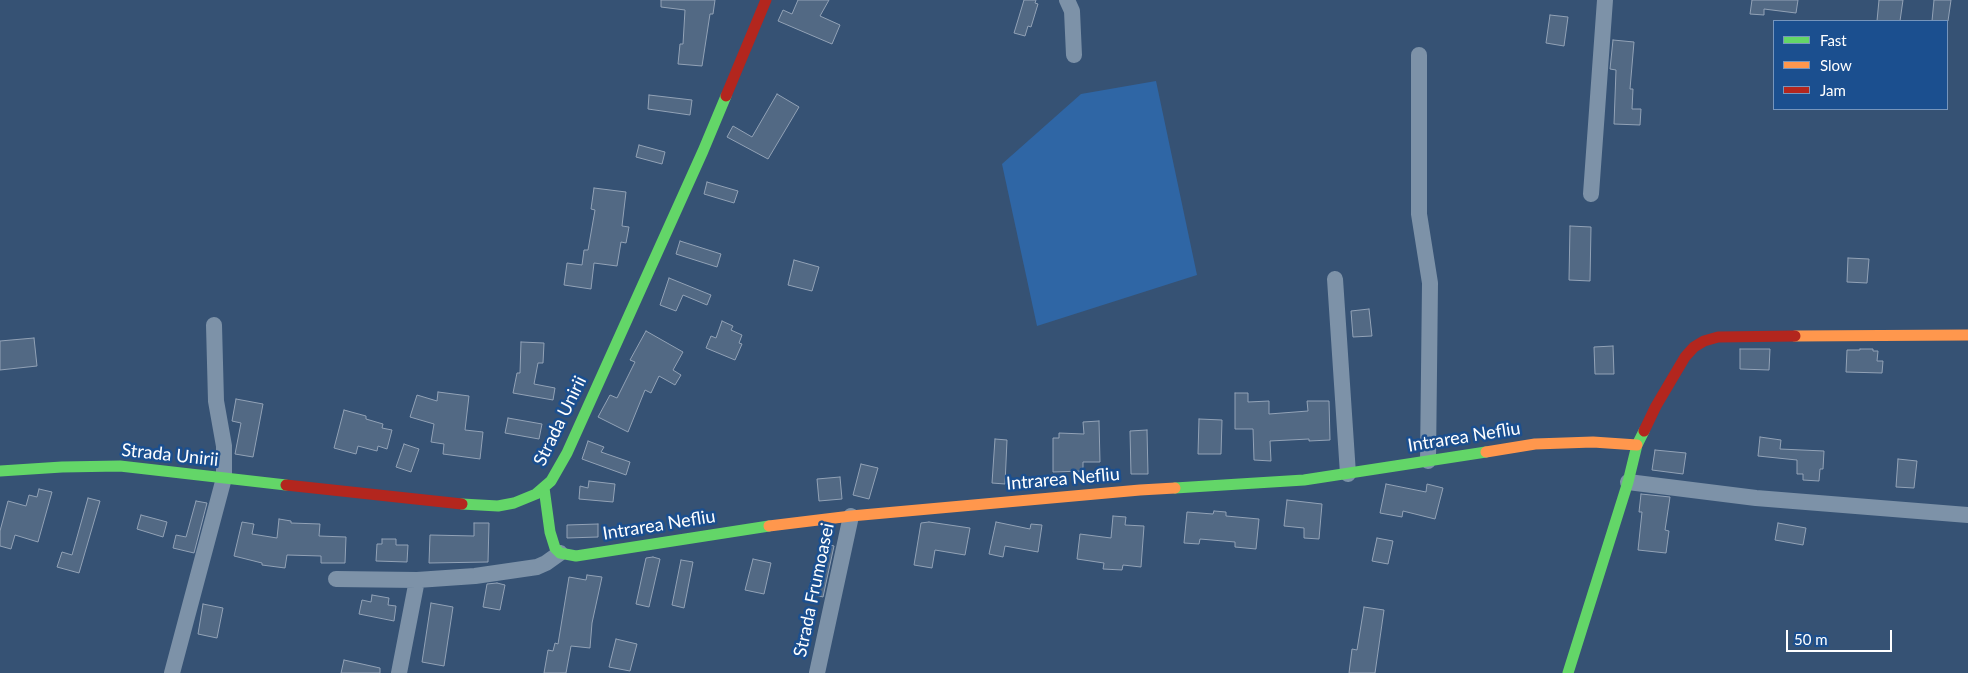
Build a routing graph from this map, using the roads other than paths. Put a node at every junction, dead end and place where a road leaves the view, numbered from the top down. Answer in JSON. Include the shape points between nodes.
{"nodes":[{"id":1,"x":766,"y":0,"type":"edge"},
{"id":2,"x":1067,"y":0,"type":"edge"},
{"id":3,"x":1605,"y":0,"type":"edge"},
{"id":4,"x":1074,"y":55,"type":"dead end"},
{"id":5,"x":1419,"y":55,"type":"dead end"},
{"id":6,"x":1591,"y":194,"type":"dead end"},
{"id":7,"x":1334,"y":279,"type":"dead end"},
{"id":8,"x":214,"y":325,"type":"dead end"},
{"id":9,"x":1968,"y":335,"type":"edge"},
{"id":10,"x":1637,"y":445,"type":"junction"},
{"id":11,"x":1428,"y":461,"type":"junction"},
{"id":12,"x":0,"y":471,"type":"edge"},
{"id":13,"x":1348,"y":474,"type":"junction"},
{"id":14,"x":224,"y":478,"type":"junction"},
{"id":15,"x":1628,"y":482,"type":"junction"},
{"id":16,"x":544,"y":488,"type":"junction"},
{"id":17,"x":1968,"y":515,"type":"edge"},
{"id":18,"x":851,"y":516,"type":"junction"},
{"id":19,"x":560,"y":553,"type":"junction"},
{"id":20,"x":336,"y":579,"type":"dead end"},
{"id":21,"x":418,"y":580,"type":"junction"},
{"id":22,"x":172,"y":673,"type":"edge"},
{"id":23,"x":399,"y":673,"type":"edge"},
{"id":24,"x":817,"y":673,"type":"edge"},
{"id":25,"x":1568,"y":673,"type":"edge"}],
"edges":[{"from":1,"to":16,"type":"street","name":"Strada Unirii","via":[[703,151],[567,453]]},
{"from":2,"to":4,"type":"street","via":[[1072,11]]},
{"from":3,"to":6,"type":"street"},
{"from":5,"to":11,"type":"street","via":[[1419,214],[1430,283]]},
{"from":7,"to":13,"type":"street"},
{"from":8,"to":14,"type":"street","via":[[216,401],[224,446]]},
{"from":9,"to":10,"type":"street","via":[[1738,336],[1704,341],[1685,357]]},
{"from":10,"to":11,"type":"street","name":"Intrarea Nefliu","via":[[1593,442],[1535,444]]},
{"from":10,"to":15,"type":"street"},
{"from":11,"to":13,"type":"street","name":"Intrarea Nefliu"},
{"from":12,"to":14,"type":"street","name":"Strada Unirii","via":[[120,466]]},
{"from":13,"to":18,"type":"street","name":"Intrarea Nefliu"},
{"from":14,"to":16,"type":"street","name":"Strada Unirii","via":[[453,504],[498,506],[526,499]]},
{"from":14,"to":22,"type":"street"},
{"from":15,"to":17,"type":"street","via":[[1756,498]]},
{"from":15,"to":25,"type":"street"},
{"from":16,"to":19,"type":"street","via":[[552,541]]},
{"from":18,"to":19,"type":"street","name":"Intrarea Nefliu","via":[[576,556]]},
{"from":18,"to":24,"type":"street","name":"Strada Frumoasei"},
{"from":19,"to":21,"type":"street","via":[[546,563],[524,570]]},
{"from":20,"to":21,"type":"street"},
{"from":21,"to":23,"type":"street"}]}
